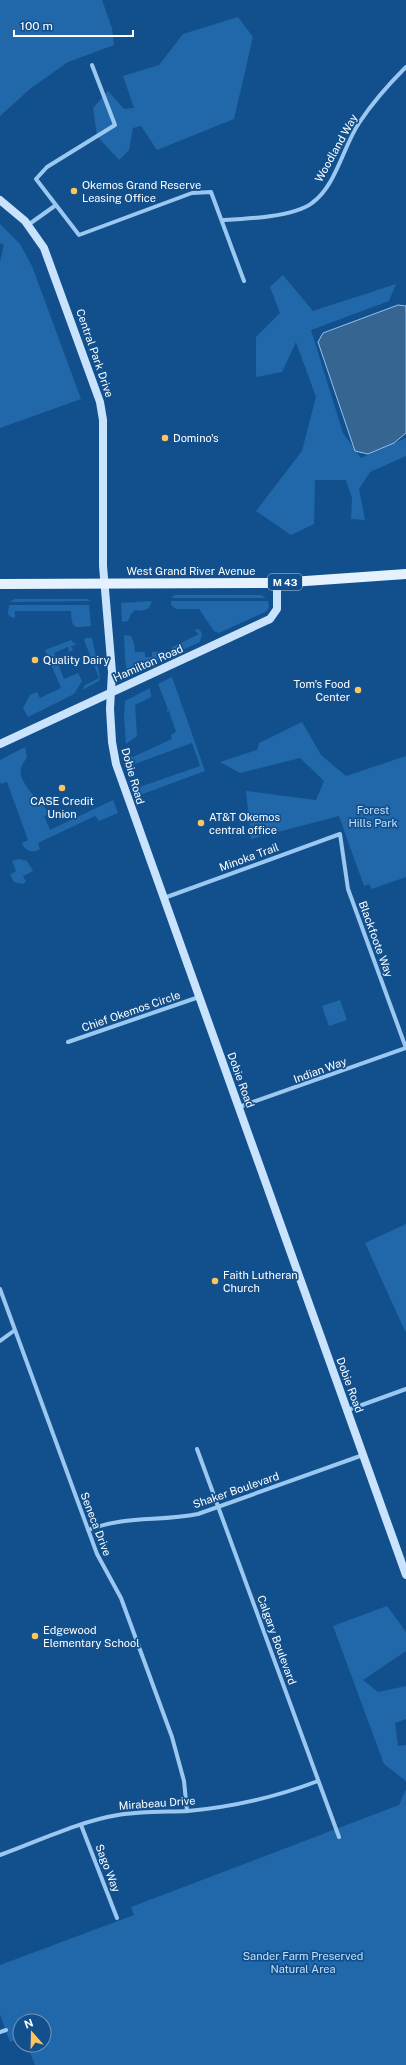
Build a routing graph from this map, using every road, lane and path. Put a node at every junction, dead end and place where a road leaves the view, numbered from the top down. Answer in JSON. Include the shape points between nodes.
{"nodes":[{"id":1,"x":92,"y":65,"type":"dead end"},
{"id":2,"x":406,"y":67,"type":"edge"},
{"id":3,"x":0,"y":200,"type":"edge"},
{"id":4,"x":56,"y":205,"type":"junction"},
{"id":5,"x":223,"y":220,"type":"junction"},
{"id":6,"x":28,"y":225,"type":"junction"},
{"id":7,"x":244,"y":281,"type":"dead end"},
{"id":8,"x":406,"y":574,"type":"edge"},
{"id":9,"x":278,"y":583,"type":"junction"},
{"id":10,"x":0,"y":584,"type":"edge"},
{"id":11,"x":104,"y":584,"type":"junction"},
{"id":12,"x":111,"y":691,"type":"junction"},
{"id":13,"x":0,"y":744,"type":"edge"},
{"id":14,"x":340,"y":834,"type":"joint"},
{"id":15,"x":164,"y":898,"type":"junction"},
{"id":16,"x":200,"y":997,"type":"junction"},
{"id":17,"x":68,"y":1042,"type":"dead end"},
{"id":18,"x":406,"y":1048,"type":"edge"},
{"id":19,"x":239,"y":1107,"type":"junction"},
{"id":20,"x":0,"y":1289,"type":"edge"},
{"id":21,"x":15,"y":1330,"type":"junction"},
{"id":22,"x":0,"y":1341,"type":"edge"},
{"id":23,"x":406,"y":1389,"type":"edge"},
{"id":24,"x":348,"y":1410,"type":"junction"},
{"id":25,"x":198,"y":1449,"type":"dead end"},
{"id":26,"x":363,"y":1455,"type":"junction"},
{"id":27,"x":219,"y":1507,"type":"junction"},
{"id":28,"x":88,"y":1530,"type":"junction"},
{"id":29,"x":406,"y":1574,"type":"edge"},
{"id":30,"x":318,"y":1781,"type":"junction"},
{"id":31,"x":187,"y":1811,"type":"junction"},
{"id":32,"x":82,"y":1825,"type":"junction"},
{"id":33,"x":339,"y":1838,"type":"dead end"},
{"id":34,"x":0,"y":1855,"type":"edge"},
{"id":35,"x":117,"y":1918,"type":"dead end"},
{"id":36,"x":6,"y":2030,"type":"dead end"},
{"id":37,"x":0,"y":2032,"type":"edge"}],
"edges":[{"from":1,"to":4,"type":"street","via":[[115,126],[47,167],[36,179]]},
{"from":2,"to":5,"type":"street","name":"Woodland Way","via":[[359,123],[331,181],[311,204],[281,215]]},
{"from":3,"to":6,"type":"street","name":"Central Park Drive"},
{"from":4,"to":5,"type":"street","via":[[79,235],[192,193],[211,192]]},
{"from":4,"to":6,"type":"street"},
{"from":5,"to":7,"type":"street"},
{"from":6,"to":11,"type":"street","name":"Central Park Drive","via":[[51,263],[100,402],[103,420]]},
{"from":8,"to":9,"type":"main road","name":"West Grand River Avenue","number":"M 43"},
{"from":9,"to":11,"type":"main road","name":"West Grand River Avenue","number":"M 43"},
{"from":9,"to":12,"type":"street","name":"Hamilton Road","via":[[277,610],[270,619]]},
{"from":10,"to":11,"type":"main road","name":"West Grand River Avenue","number":"M 43"},
{"from":11,"to":12,"type":"street","name":"Dobie Road","via":[[112,672]]},
{"from":12,"to":13,"type":"street","name":"Hamilton Road"},
{"from":12,"to":15,"type":"street","name":"Dobie Road","via":[[112,742],[116,764]]},
{"from":14,"to":15,"type":"street","name":"Minoka Trail"},
{"from":14,"to":18,"type":"street","name":"Blackfoote Way","via":[[348,889]]},
{"from":15,"to":16,"type":"street","name":"Dobie Road"},
{"from":16,"to":17,"type":"street","name":"Chief Okemos Circle"},
{"from":16,"to":19,"type":"street","name":"Dobie Road"},
{"from":18,"to":19,"type":"street","name":"Indian Way"},
{"from":19,"to":24,"type":"street","name":"Dobie Road"},
{"from":20,"to":21,"type":"street","name":"Seneca Drive"},
{"from":21,"to":22,"type":"street"},
{"from":21,"to":28,"type":"street","name":"Seneca Drive"},
{"from":23,"to":24,"type":"street"},
{"from":24,"to":26,"type":"street","name":"Dobie Road"},
{"from":25,"to":27,"type":"street","name":"Calgary Boulevard"},
{"from":26,"to":27,"type":"street","name":"Shaker Boulevard"},
{"from":26,"to":29,"type":"street","name":"Dobie Road"},
{"from":27,"to":28,"type":"street","name":"Shaker Boulevard","via":[[174,1518],[120,1521]]},
{"from":27,"to":30,"type":"street","name":"Calgary Boulevard"},
{"from":28,"to":31,"type":"street","name":"Seneca Drive","via":[[97,1554],[121,1598],[172,1738],[184,1781]]},
{"from":30,"to":31,"type":"street","name":"Mirabeau Drive","via":[[254,1801]]},
{"from":30,"to":33,"type":"street","name":"Calgary Boulevard"},
{"from":31,"to":32,"type":"street","name":"Mirabeau Drive","via":[[128,1813]]},
{"from":32,"to":34,"type":"street","name":"Mirabeau Drive"},
{"from":32,"to":35,"type":"street","name":"Sago Way"},
{"from":36,"to":37,"type":"street"}]}
